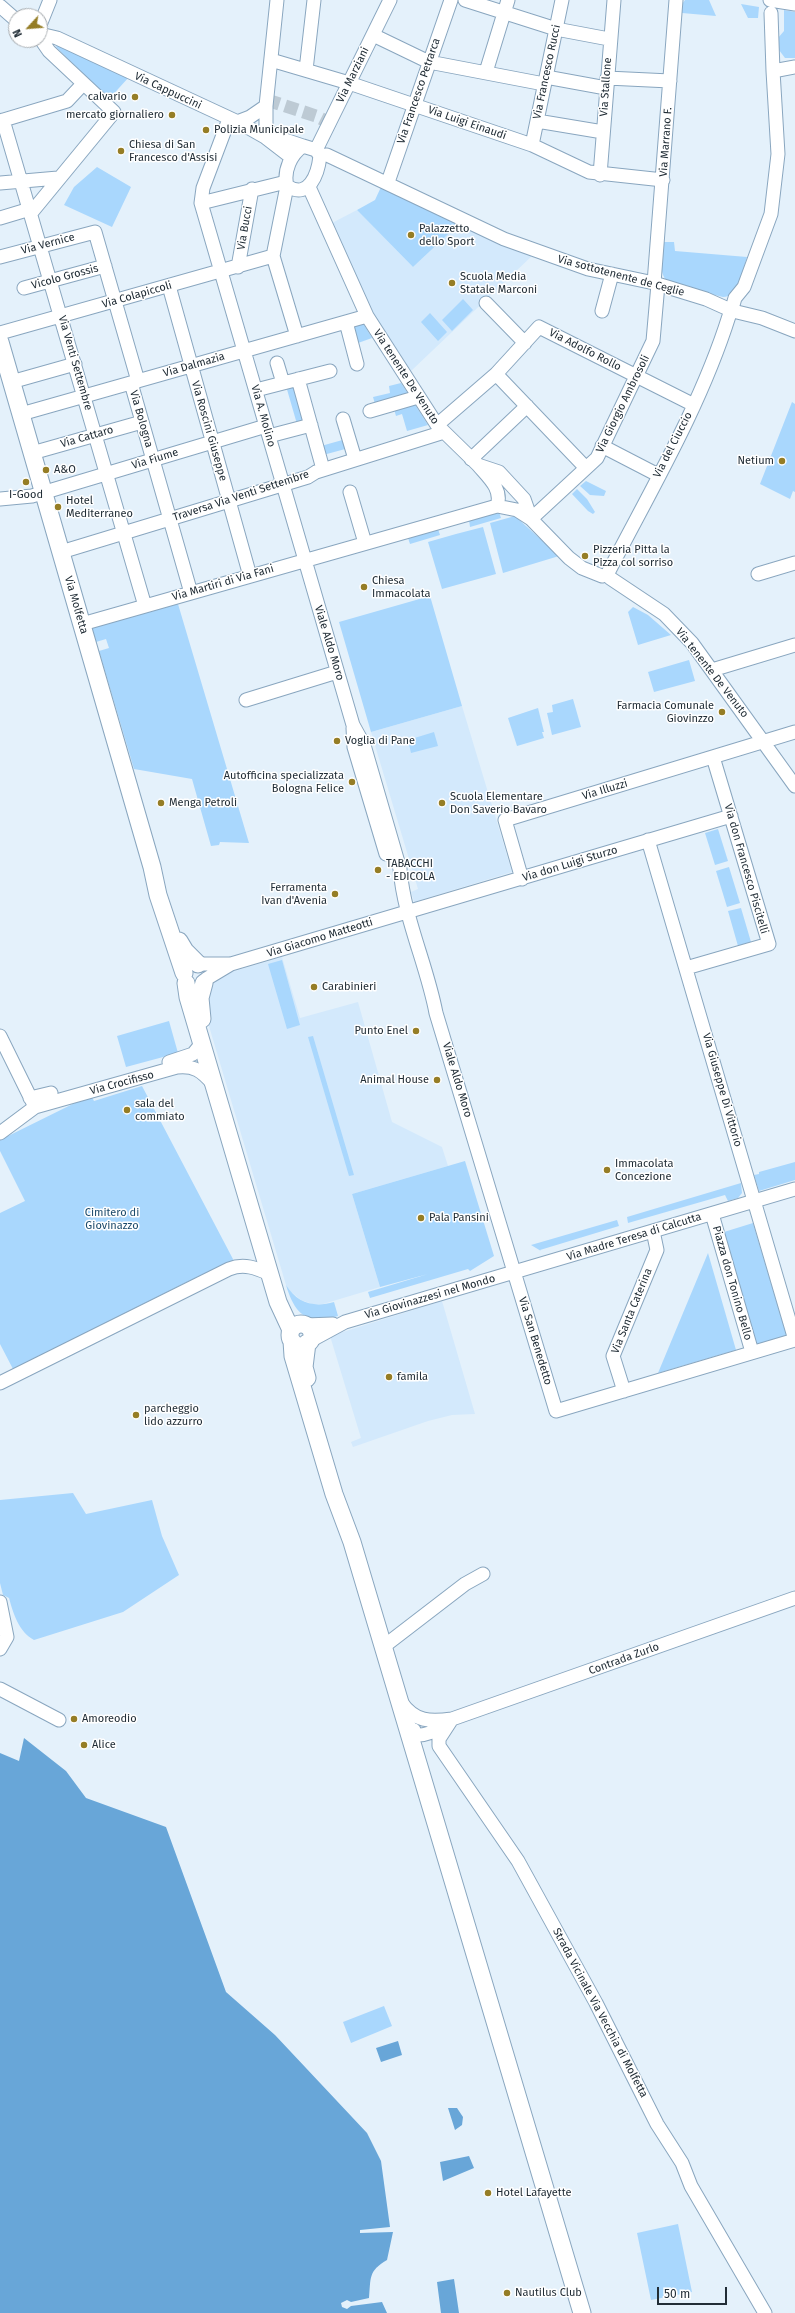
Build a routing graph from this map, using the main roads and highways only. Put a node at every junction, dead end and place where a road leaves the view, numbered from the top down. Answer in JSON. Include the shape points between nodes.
{"nodes":[{"id":1,"x":0,"y":342,"type":"edge"},
{"id":2,"x":7,"y":375,"type":"edge"},
{"id":3,"x":152,"y":867,"type":"junction"},
{"id":4,"x":198,"y":964,"type":"junction"},
{"id":5,"x":185,"y":978,"type":"junction"},
{"id":6,"x":205,"y":981,"type":"junction"},
{"id":7,"x":301,"y":1334,"type":"junction"},
{"id":8,"x":582,"y":2313,"type":"edge"}],
"edges":[{"from":1,"to":2,"type":"main road","name":"Via Molfetta"},
{"from":2,"to":3,"type":"main road","name":"Via Molfetta","via":[[21,414]]},
{"from":3,"to":4,"type":"main road","via":[[164,893],[179,940],[185,951]]},
{"from":3,"to":5,"type":"main road","via":[[160,903]]},
{"from":4,"to":5,"type":"main road","via":[[188,966]]},
{"from":4,"to":6,"type":"main road","via":[[205,968]]},
{"from":5,"to":6,"type":"main road","via":[[193,987]]},
{"from":5,"to":7,"type":"main road","via":[[213,1084],[280,1308]]},
{"from":6,"to":7,"type":"main road","via":[[200,998],[206,1035],[284,1298]]},
{"from":7,"to":8,"type":"main road","via":[[291,1347],[295,1364],[332,1487],[352,1542]]}]}
